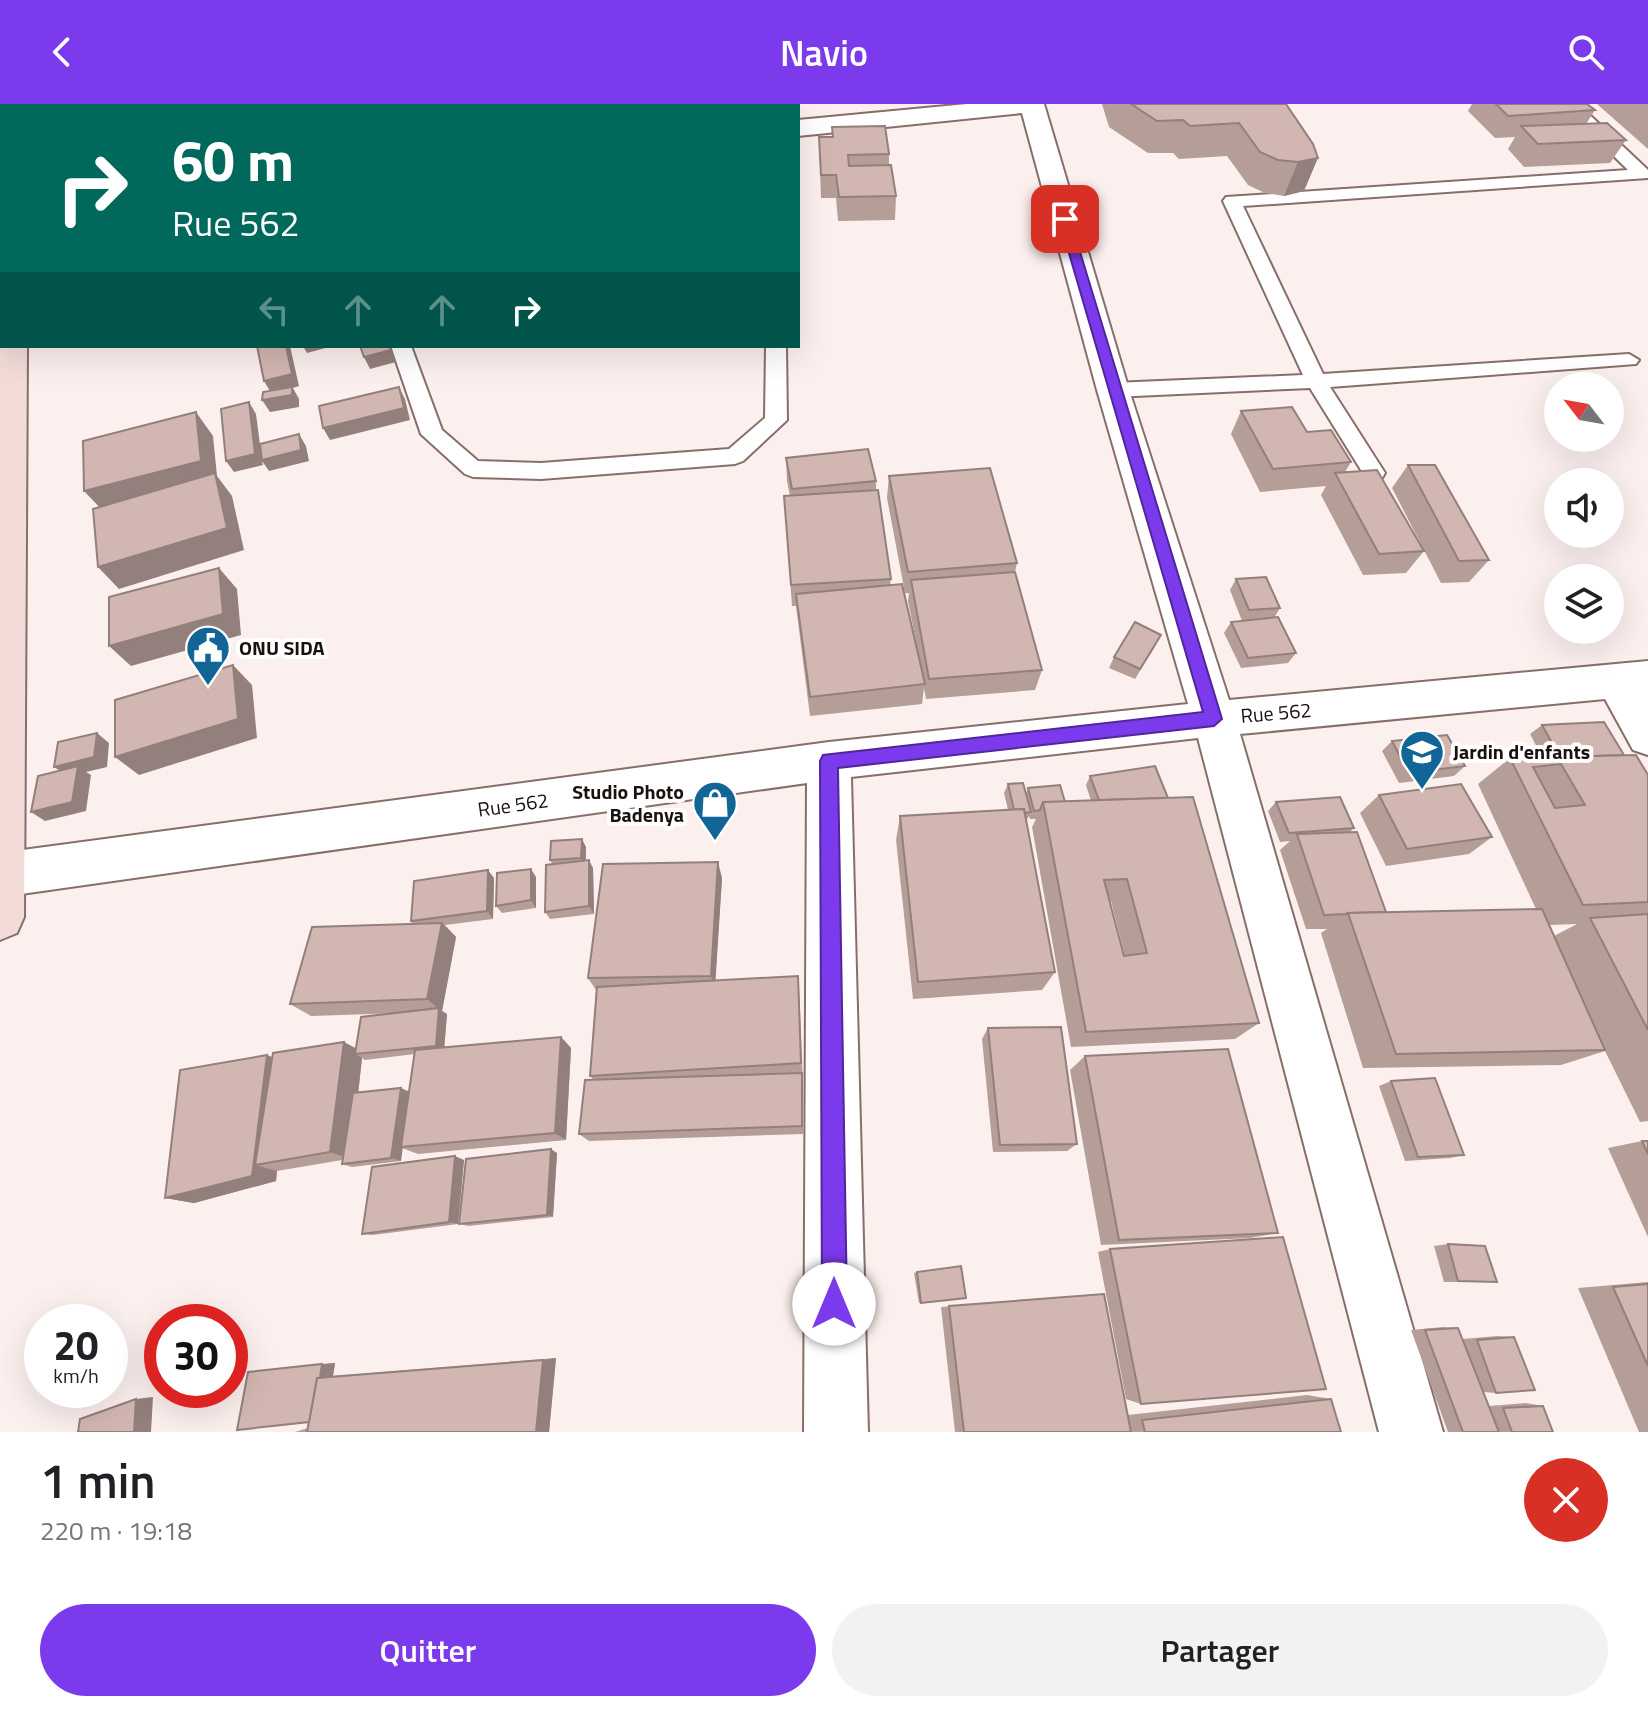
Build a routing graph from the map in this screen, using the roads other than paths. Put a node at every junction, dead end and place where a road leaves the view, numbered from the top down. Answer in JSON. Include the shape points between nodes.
{"nodes":[{"id":1,"x":1032,"y":104,"type":"edge"},
{"id":2,"x":1569,"y":104,"type":"edge"},
{"id":3,"x":800,"y":128,"type":"edge"},
{"id":4,"x":11,"y":348,"type":"edge"},
{"id":5,"x":402,"y":348,"type":"edge"},
{"id":6,"x":776,"y":348,"type":"edge"},
{"id":7,"x":1629,"y":360,"type":"dead end"},
{"id":8,"x":1316,"y":381,"type":"junction"},
{"id":9,"x":1113,"y":390,"type":"junction"},
{"id":10,"x":1374,"y":473,"type":"edge"},
{"id":11,"x":1632,"y":680,"type":"edge"},
{"id":12,"x":1214,"y":719,"type":"junction"},
{"id":13,"x":1648,"y":737,"type":"edge"},
{"id":14,"x":829,"y":761,"type":"junction"},
{"id":15,"x":0,"y":889,"type":"edge"},
{"id":16,"x":836,"y":1432,"type":"edge"},
{"id":17,"x":1411,"y":1432,"type":"edge"}],
"edges":[{"from":1,"to":3,"type":"street"},
{"from":1,"to":9,"type":"street"},
{"from":2,"to":8,"type":"lane","via":[[1642,174],[1232,201]]},
{"from":4,"to":15,"type":"street"},
{"from":5,"to":6,"type":"lane","via":[[432,434],[473,469],[541,471],[735,456],[776,420]]},
{"from":7,"to":8,"type":"lane"},
{"from":8,"to":9,"type":"lane"},
{"from":8,"to":10,"type":"lane"},
{"from":9,"to":12,"type":"street"},
{"from":11,"to":12,"type":"street","name":"Rue 562"},
{"from":11,"to":13,"type":"street"},
{"from":12,"to":14,"type":"street","name":"Rue 562"},
{"from":12,"to":17,"type":"street"},
{"from":14,"to":15,"type":"street","name":"Rue 562"},
{"from":14,"to":16,"type":"street"}]}
